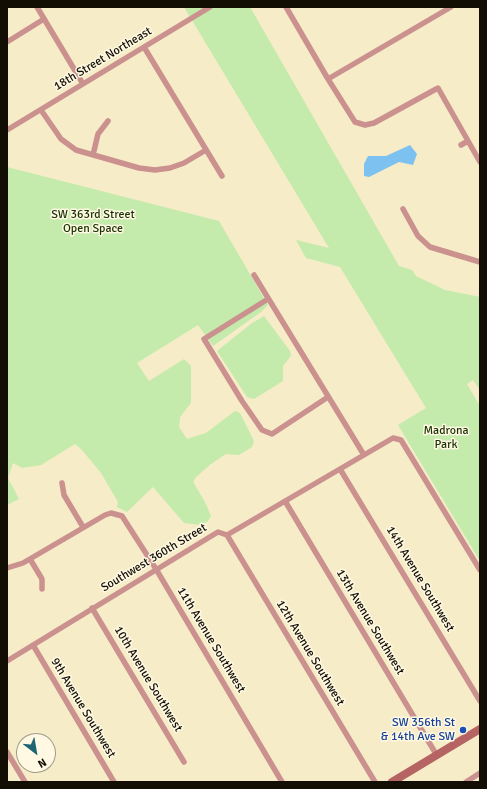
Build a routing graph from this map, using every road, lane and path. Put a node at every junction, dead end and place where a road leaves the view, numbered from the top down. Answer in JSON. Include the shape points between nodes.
{"nodes":[{"id":1,"x":37,"y":7,"type":"edge"},
{"id":2,"x":210,"y":7,"type":"edge"},
{"id":3,"x":286,"y":7,"type":"edge"},
{"id":4,"x":451,"y":7,"type":"edge"},
{"id":5,"x":44,"y":20,"type":"junction"},
{"id":6,"x":7,"y":42,"type":"edge"},
{"id":7,"x":144,"y":47,"type":"junction"},
{"id":8,"x":328,"y":79,"type":"junction"},
{"id":9,"x":83,"y":84,"type":"junction"},
{"id":10,"x":41,"y":110,"type":"junction"},
{"id":11,"x":108,"y":121,"type":"dead end"},
{"id":12,"x":7,"y":130,"type":"edge"},
{"id":13,"x":468,"y":141,"type":"junction"},
{"id":14,"x":461,"y":145,"type":"dead end"},
{"id":15,"x":206,"y":150,"type":"junction"},
{"id":16,"x":93,"y":155,"type":"junction"},
{"id":17,"x":480,"y":162,"type":"edge"},
{"id":18,"x":222,"y":176,"type":"dead end"},
{"id":19,"x":403,"y":209,"type":"dead end"},
{"id":20,"x":480,"y":262,"type":"edge"},
{"id":21,"x":254,"y":275,"type":"dead end"},
{"id":22,"x":268,"y":299,"type":"junction"},
{"id":23,"x":328,"y":397,"type":"junction"},
{"id":24,"x":364,"y":455,"type":"junction"},
{"id":25,"x":340,"y":469,"type":"junction"},
{"id":26,"x":62,"y":483,"type":"dead end"},
{"id":27,"x":285,"y":501,"type":"junction"},
{"id":28,"x":83,"y":527,"type":"junction"},
{"id":29,"x":227,"y":535,"type":"junction"},
{"id":30,"x":30,"y":558,"type":"junction"},
{"id":31,"x":7,"y":568,"type":"edge"},
{"id":32,"x":156,"y":569,"type":"junction"},
{"id":33,"x":480,"y":570,"type":"edge"},
{"id":34,"x":42,"y":589,"type":"dead end"},
{"id":35,"x":92,"y":608,"type":"junction"},
{"id":36,"x":32,"y":645,"type":"junction"},
{"id":37,"x":7,"y":661,"type":"edge"},
{"id":38,"x":480,"y":701,"type":"edge"},
{"id":39,"x":480,"y":729,"type":"edge"},
{"id":40,"x":7,"y":752,"type":"edge"},
{"id":41,"x":436,"y":754,"type":"junction"},
{"id":42,"x":184,"y":762,"type":"dead end"},
{"id":43,"x":480,"y":773,"type":"edge"},
{"id":44,"x":23,"y":782,"type":"edge"},
{"id":45,"x":114,"y":782,"type":"edge"},
{"id":46,"x":282,"y":782,"type":"edge"},
{"id":47,"x":375,"y":782,"type":"edge"},
{"id":48,"x":392,"y":782,"type":"edge"},
{"id":49,"x":466,"y":782,"type":"edge"}],
"edges":[{"from":1,"to":5,"type":"street"},
{"from":2,"to":7,"type":"street","name":"18th Street Northeast"},
{"from":3,"to":8,"type":"street"},
{"from":4,"to":8,"type":"street"},
{"from":5,"to":6,"type":"street"},
{"from":5,"to":9,"type":"street"},
{"from":7,"to":9,"type":"street","name":"18th Street Northeast"},
{"from":7,"to":15,"type":"street"},
{"from":8,"to":13,"type":"street","via":[[350,116],[361,124],[374,123],[438,88]]},
{"from":9,"to":10,"type":"street","name":"18th Street Northeast"},
{"from":10,"to":12,"type":"street","name":"18th Street Northeast"},
{"from":10,"to":16,"type":"street","via":[[61,140],[76,150]]},
{"from":11,"to":16,"type":"street","via":[[98,134]]},
{"from":13,"to":14,"type":"street"},
{"from":13,"to":17,"type":"street"},
{"from":15,"to":16,"type":"street","via":[[184,163],[155,170]]},
{"from":15,"to":18,"type":"street"},
{"from":19,"to":20,"type":"street","via":[[418,236],[430,247]]},
{"from":21,"to":22,"type":"street"},
{"from":22,"to":23,"type":"street"},
{"from":22,"to":23,"type":"street","via":[[204,339],[262,430],[272,434]]},
{"from":23,"to":24,"type":"street"},
{"from":24,"to":25,"type":"street","name":"Southwest 360th Street"},
{"from":24,"to":33,"type":"street","name":"Southwest 360th Street","via":[[393,438],[401,440]]},
{"from":25,"to":27,"type":"street","name":"Southwest 360th Street"},
{"from":25,"to":38,"type":"street","name":"14th Avenue Southwest"},
{"from":26,"to":28,"type":"street","via":[[64,495]]},
{"from":27,"to":29,"type":"street","name":"Southwest 360th Street"},
{"from":27,"to":41,"type":"street","name":"13th Avenue Southwest"},
{"from":28,"to":30,"type":"street"},
{"from":28,"to":32,"type":"street","name":"11th Avenue Southwest","via":[[104,515],[115,513],[125,520]]},
{"from":29,"to":32,"type":"street","name":"Southwest 360th Street","via":[[218,532]]},
{"from":29,"to":47,"type":"street","name":"12th Avenue Southwest"},
{"from":30,"to":31,"type":"street","via":[[17,566]]},
{"from":30,"to":34,"type":"street","via":[[43,580]]},
{"from":32,"to":35,"type":"street","name":"Southwest 360th Street"},
{"from":32,"to":46,"type":"street","name":"11th Avenue Southwest"},
{"from":35,"to":36,"type":"street","name":"Southwest 360th Street"},
{"from":35,"to":42,"type":"street","name":"10th Avenue Southwest"},
{"from":36,"to":37,"type":"street","name":"Southwest 360th Street"},
{"from":36,"to":45,"type":"street","name":"9th Avenue Southwest"},
{"from":39,"to":41,"type":"main road"},
{"from":40,"to":44,"type":"street"},
{"from":41,"to":48,"type":"main road"},
{"from":43,"to":49,"type":"street"}]}
